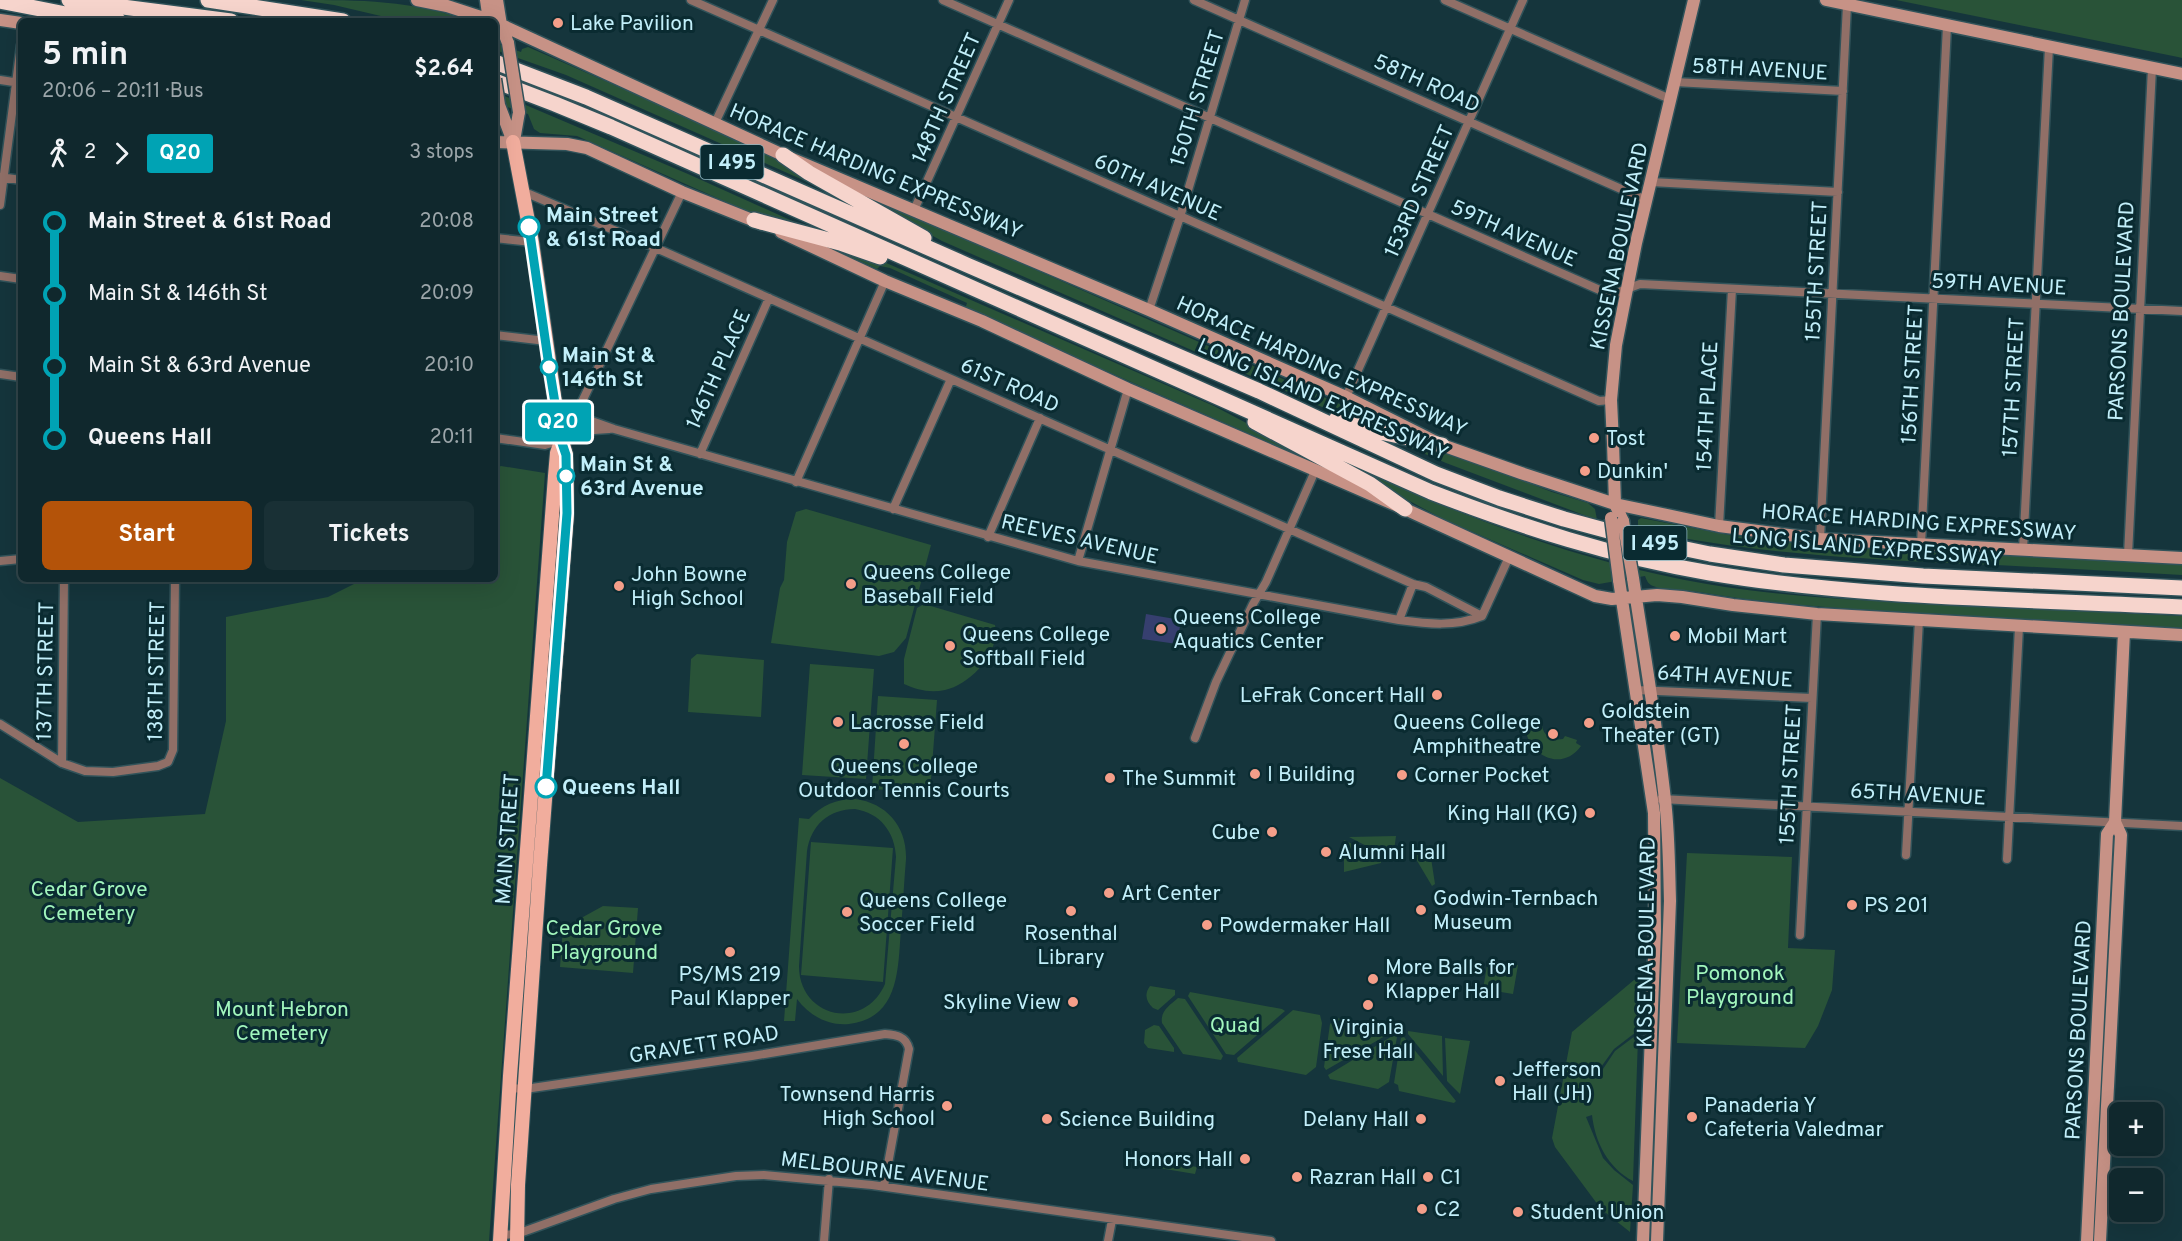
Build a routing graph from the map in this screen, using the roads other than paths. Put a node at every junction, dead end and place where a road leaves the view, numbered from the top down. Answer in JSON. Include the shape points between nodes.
{"nodes":[{"id":1,"x":69,"y":0,"type":"edge"},
{"id":2,"x":208,"y":0,"type":"edge"},
{"id":3,"x":417,"y":0,"type":"edge"},
{"id":4,"x":486,"y":0,"type":"edge"},
{"id":5,"x":497,"y":0,"type":"edge"},
{"id":6,"x":691,"y":0,"type":"edge"},
{"id":7,"x":773,"y":0,"type":"edge"},
{"id":8,"x":943,"y":0,"type":"edge"},
{"id":9,"x":1009,"y":0,"type":"edge"},
{"id":10,"x":1194,"y":0,"type":"edge"},
{"id":11,"x":1245,"y":0,"type":"edge"},
{"id":12,"x":1445,"y":0,"type":"edge"},
{"id":13,"x":1523,"y":0,"type":"edge"},
{"id":14,"x":1694,"y":0,"type":"edge"},
{"id":15,"x":1826,"y":0,"type":"edge"},
{"id":16,"x":0,"y":1,"type":"edge"},
{"id":17,"x":1847,"y":5,"type":"junction"},
{"id":18,"x":96,"y":18,"type":"edge"},
{"id":19,"x":208,"y":18,"type":"edge"},
{"id":20,"x":324,"y":18,"type":"edge"},
{"id":21,"x":483,"y":18,"type":"edge"},
{"id":22,"x":492,"y":18,"type":"edge"},
{"id":23,"x":494,"y":18,"type":"edge"},
{"id":24,"x":0,"y":20,"type":"edge"},
{"id":25,"x":1239,"y":20,"type":"junction"},
{"id":26,"x":18,"y":23,"type":"edge"},
{"id":27,"x":498,"y":24,"type":"edge"},
{"id":28,"x":998,"y":25,"type":"junction"},
{"id":29,"x":1947,"y":26,"type":"junction"},
{"id":30,"x":498,"y":29,"type":"edge"},
{"id":31,"x":1510,"y":29,"type":"junction"},
{"id":32,"x":759,"y":30,"type":"junction"},
{"id":33,"x":2049,"y":47,"type":"junction"},
{"id":34,"x":498,"y":63,"type":"edge"},
{"id":35,"x":2152,"y":68,"type":"junction"},
{"id":36,"x":2182,"y":74,"type":"edge"},
{"id":37,"x":0,"y":80,"type":"edge"},
{"id":38,"x":498,"y":81,"type":"edge"},
{"id":39,"x":18,"y":82,"type":"edge"},
{"id":40,"x":1675,"y":82,"type":"junction"},
{"id":41,"x":1843,"y":91,"type":"junction"},
{"id":42,"x":498,"y":99,"type":"edge"},
{"id":43,"x":1670,"y":99,"type":"junction"},
{"id":44,"x":957,"y":117,"type":"junction"},
{"id":45,"x":1210,"y":118,"type":"junction"},
{"id":46,"x":1469,"y":122,"type":"junction"},
{"id":47,"x":715,"y":123,"type":"junction"},
{"id":48,"x":498,"y":142,"type":"edge"},
{"id":49,"x":513,"y":142,"type":"junction"},
{"id":50,"x":783,"y":155,"type":"junction"},
{"id":51,"x":2,"y":178,"type":"edge"},
{"id":52,"x":18,"y":180,"type":"edge"},
{"id":53,"x":1651,"y":182,"type":"junction"},
{"id":54,"x":522,"y":191,"type":"junction"},
{"id":55,"x":682,"y":192,"type":"junction"},
{"id":56,"x":1838,"y":192,"type":"junction"},
{"id":57,"x":1646,"y":200,"type":"junction"},
{"id":58,"x":0,"y":205,"type":"edge"},
{"id":59,"x":914,"y":210,"type":"junction"},
{"id":60,"x":1428,"y":214,"type":"junction"},
{"id":61,"x":1180,"y":217,"type":"junction"},
{"id":62,"x":754,"y":220,"type":"junction"},
{"id":63,"x":498,"y":238,"type":"edge"},
{"id":64,"x":532,"y":242,"type":"junction"},
{"id":65,"x":656,"y":248,"type":"junction"},
{"id":66,"x":967,"y":266,"type":"junction"},
{"id":67,"x":0,"y":276,"type":"edge"},
{"id":68,"x":18,"y":279,"type":"edge"},
{"id":69,"x":885,"y":281,"type":"junction"},
{"id":70,"x":964,"y":284,"type":"junction"},
{"id":71,"x":1626,"y":288,"type":"junction"},
{"id":72,"x":1732,"y":288,"type":"junction"},
{"id":73,"x":1833,"y":294,"type":"junction"},
{"id":74,"x":769,"y":298,"type":"junction"},
{"id":75,"x":1934,"y":299,"type":"junction"},
{"id":76,"x":2035,"y":304,"type":"junction"},
{"id":77,"x":1387,"y":307,"type":"junction"},
{"id":78,"x":2140,"y":309,"type":"junction"},
{"id":79,"x":1149,"y":310,"type":"junction"},
{"id":80,"x":2182,"y":311,"type":"edge"},
{"id":81,"x":498,"y":335,"type":"edge"},
{"id":82,"x":860,"y":338,"type":"junction"},
{"id":83,"x":546,"y":341,"type":"junction"},
{"id":84,"x":0,"y":374,"type":"edge"},
{"id":85,"x":18,"y":377,"type":"edge"},
{"id":86,"x":951,"y":379,"type":"junction"},
{"id":87,"x":1128,"y":389,"type":"junction"},
{"id":88,"x":1205,"y":390,"type":"junction"},
{"id":89,"x":1259,"y":391,"type":"junction"},
{"id":90,"x":1346,"y":397,"type":"junction"},
{"id":91,"x":1611,"y":400,"type":"junction"},
{"id":92,"x":579,"y":408,"type":"junction"},
{"id":93,"x":556,"y":411,"type":"junction"},
{"id":94,"x":1040,"y":418,"type":"junction"},
{"id":95,"x":614,"y":429,"type":"junction"},
{"id":96,"x":498,"y":438,"type":"edge"},
{"id":97,"x":561,"y":440,"type":"junction"},
{"id":98,"x":1442,"y":445,"type":"junction"},
{"id":99,"x":1111,"y":449,"type":"junction"},
{"id":100,"x":700,"y":454,"type":"junction"},
{"id":101,"x":1315,"y":471,"type":"junction"},
{"id":102,"x":796,"y":482,"type":"junction"},
{"id":103,"x":1616,"y":504,"type":"junction"},
{"id":104,"x":893,"y":509,"type":"junction"},
{"id":105,"x":1405,"y":509,"type":"junction"},
{"id":106,"x":1617,"y":520,"type":"junction"},
{"id":107,"x":1719,"y":526,"type":"junction"},
{"id":108,"x":1289,"y":529,"type":"junction"},
{"id":109,"x":988,"y":537,"type":"junction"},
{"id":110,"x":1820,"y":539,"type":"junction"},
{"id":111,"x":1922,"y":545,"type":"junction"},
{"id":112,"x":2023,"y":550,"type":"junction"},
{"id":113,"x":2128,"y":555,"type":"junction"},
{"id":114,"x":1509,"y":557,"type":"junction"},
{"id":115,"x":2182,"y":558,"type":"edge"},
{"id":116,"x":18,"y":559,"type":"edge"},
{"id":117,"x":0,"y":561,"type":"edge"},
{"id":118,"x":1078,"y":561,"type":"junction"},
{"id":119,"x":64,"y":582,"type":"edge"},
{"id":120,"x":175,"y":582,"type":"edge"},
{"id":121,"x":1413,"y":584,"type":"junction"},
{"id":122,"x":2182,"y":588,"type":"edge"},
{"id":123,"x":1259,"y":594,"type":"junction"},
{"id":124,"x":1636,"y":597,"type":"junction"},
{"id":125,"x":1621,"y":598,"type":"junction"},
{"id":126,"x":2182,"y":607,"type":"edge"},
{"id":127,"x":1817,"y":614,"type":"junction"},
{"id":128,"x":1482,"y":616,"type":"junction"},
{"id":129,"x":1399,"y":620,"type":"junction"},
{"id":130,"x":1919,"y":620,"type":"junction"},
{"id":131,"x":2019,"y":627,"type":"junction"},
{"id":132,"x":2124,"y":632,"type":"junction"},
{"id":133,"x":2182,"y":635,"type":"edge"},
{"id":134,"x":1636,"y":690,"type":"junction"},
{"id":135,"x":1651,"y":690,"type":"junction"},
{"id":136,"x":1812,"y":698,"type":"junction"},
{"id":137,"x":0,"y":724,"type":"edge"},
{"id":138,"x":1195,"y":738,"type":"dead end"},
{"id":139,"x":62,"y":763,"type":"junction"},
{"id":140,"x":1665,"y":799,"type":"junction"},
{"id":141,"x":1652,"y":800,"type":"junction"},
{"id":142,"x":1807,"y":807,"type":"junction"},
{"id":143,"x":1908,"y":812,"type":"junction"},
{"id":144,"x":2010,"y":817,"type":"junction"},
{"id":145,"x":2115,"y":822,"type":"junction"},
{"id":146,"x":2182,"y":826,"type":"edge"},
{"id":147,"x":1906,"y":855,"type":"dead end"},
{"id":148,"x":2007,"y":859,"type":"dead end"},
{"id":149,"x":1800,"y":935,"type":"dead end"},
{"id":150,"x":509,"y":1088,"type":"junction"},
{"id":151,"x":525,"y":1089,"type":"junction"},
{"id":152,"x":829,"y":1179,"type":"junction"},
{"id":153,"x":884,"y":1186,"type":"junction"},
{"id":154,"x":1112,"y":1220,"type":"junction"},
{"id":155,"x":500,"y":1238,"type":"edge"},
{"id":156,"x":517,"y":1238,"type":"edge"},
{"id":157,"x":824,"y":1241,"type":"edge"},
{"id":158,"x":1108,"y":1241,"type":"edge"},
{"id":159,"x":1271,"y":1241,"type":"edge"},
{"id":160,"x":1643,"y":1241,"type":"edge"},
{"id":161,"x":1657,"y":1241,"type":"edge"},
{"id":162,"x":2087,"y":1241,"type":"edge"},
{"id":163,"x":2100,"y":1241,"type":"edge"}],
"edges":[{"from":1,"to":19,"type":"highway"},
{"from":2,"to":20,"type":"highway"},
{"from":3,"to":21,"type":"main road","name":"HORACE HARDING EXPRESSWAY"},
{"from":4,"to":22,"type":"main road","name":"MAIN STREET"},
{"from":5,"to":23,"type":"main road","name":"MAIN STREET"},
{"from":6,"to":32,"type":"street","name":"60TH AVENUE"},
{"from":7,"to":32,"type":"street"},
{"from":8,"to":28,"type":"street","name":"59TH AVENUE"},
{"from":9,"to":28,"type":"street","name":"148TH STREET"},
{"from":10,"to":25,"type":"street","name":"58TH ROAD"},
{"from":11,"to":25,"type":"street","name":"150TH STREET"},
{"from":12,"to":31,"type":"street","name":"58TH AVENUE"},
{"from":13,"to":31,"type":"street","name":"153RD STREET"},
{"from":14,"to":40,"type":"main road","name":"KISSENA BOULEVARD"},
{"from":15,"to":17,"type":"main road"},
{"from":16,"to":18,"type":"highway"},
{"from":17,"to":29,"type":"main road"},
{"from":17,"to":41,"type":"street","name":"155TH STREET"},
{"from":24,"to":26,"type":"main road"},
{"from":25,"to":45,"type":"street","name":"150TH STREET"},
{"from":25,"to":46,"type":"street","name":"58TH ROAD"},
{"from":27,"to":47,"type":"main road","name":"HORACE HARDING EXPRESSWAY"},
{"from":28,"to":44,"type":"street","name":"148TH STREET"},
{"from":28,"to":45,"type":"street","name":"59TH AVENUE"},
{"from":29,"to":33,"type":"main road"},
{"from":29,"to":75,"type":"street","name":"156TH STREET"},
{"from":30,"to":49,"type":"main road","name":"MAIN STREET","bridge":true,"via":[[508,43],[519,112]]},
{"from":31,"to":43,"type":"street","name":"58TH AVENUE"},
{"from":31,"to":46,"type":"street","name":"153RD STREET"},
{"from":32,"to":44,"type":"street","name":"60TH AVENUE"},
{"from":32,"to":47,"type":"street"},
{"from":33,"to":35,"type":"main road"},
{"from":33,"to":76,"type":"street","name":"157TH STREET"},
{"from":34,"to":66,"type":"highway","name":"LONG ISLAND EXPRESSWAY","number":"I 495","via":[[586,97]]},
{"from":35,"to":36,"type":"main road"},
{"from":35,"to":78,"type":"street","name":"PARSONS BOULEVARD"},
{"from":37,"to":39,"type":"street"},
{"from":38,"to":70,"type":"highway","name":"LONG ISLAND EXPRESSWAY","number":"I 495"},
{"from":39,"to":51,"type":"street"},
{"from":40,"to":41,"type":"street","name":"58TH AVENUE"},
{"from":40,"to":43,"type":"main road","name":"KISSENA BOULEVARD"},
{"from":41,"to":56,"type":"street","name":"155TH STREET"},
{"from":42,"to":49,"type":"main road","name":"MAIN STREET","bridge":true},
{"from":43,"to":53,"type":"main road","name":"KISSENA BOULEVARD"},
{"from":44,"to":59,"type":"street","name":"148TH STREET"},
{"from":44,"to":61,"type":"street","name":"60TH AVENUE"},
{"from":45,"to":60,"type":"street","name":"59TH AVENUE"},
{"from":45,"to":61,"type":"street","name":"150TH STREET"},
{"from":46,"to":57,"type":"street","name":"58TH ROAD"},
{"from":46,"to":60,"type":"street","name":"153RD STREET"},
{"from":47,"to":50,"type":"main road","name":"HORACE HARDING EXPRESSWAY"},
{"from":48,"to":49,"type":"main road"},
{"from":49,"to":54,"type":"main road","name":"MAIN STREET"},
{"from":49,"to":55,"type":"main road","via":[[587,148]]},
{"from":50,"to":59,"type":"main road","name":"HORACE HARDING EXPRESSWAY"},
{"from":50,"to":66,"type":"highway"},
{"from":51,"to":52,"type":"street"},
{"from":51,"to":58,"type":"street"},
{"from":53,"to":56,"type":"street"},
{"from":53,"to":57,"type":"main road","name":"KISSENA BOULEVARD"},
{"from":54,"to":64,"type":"main road","name":"MAIN STREET"},
{"from":54,"to":65,"type":"street","name":"61ST ROAD"},
{"from":55,"to":62,"type":"main road"},
{"from":55,"to":65,"type":"street"},
{"from":56,"to":73,"type":"street","name":"155TH STREET"},
{"from":57,"to":71,"type":"main road","name":"KISSENA BOULEVARD"},
{"from":59,"to":79,"type":"main road","name":"HORACE HARDING EXPRESSWAY"},
{"from":60,"to":71,"type":"street","name":"59TH AVENUE","via":[[1611,295]]},
{"from":60,"to":77,"type":"street","name":"153RD STREET"},
{"from":61,"to":77,"type":"street","name":"60TH AVENUE"},
{"from":61,"to":79,"type":"street","name":"150TH STREET"},
{"from":62,"to":69,"type":"main road"},
{"from":62,"to":70,"type":"highway","via":[[840,243]]},
{"from":63,"to":64,"type":"street"},
{"from":64,"to":83,"type":"main road","name":"MAIN STREET"},
{"from":65,"to":74,"type":"street","name":"61ST ROAD"},
{"from":65,"to":92,"type":"street"},
{"from":66,"to":89,"type":"highway","name":"LONG ISLAND EXPRESSWAY","number":"I 495"},
{"from":67,"to":68,"type":"street"},
{"from":69,"to":82,"type":"street"},
{"from":69,"to":87,"type":"main road"},
{"from":70,"to":88,"type":"highway","name":"LONG ISLAND EXPRESSWAY","number":"I 495"},
{"from":71,"to":72,"type":"street","name":"59TH AVENUE","via":[[1640,284]]},
{"from":71,"to":91,"type":"main road","name":"KISSENA BOULEVARD"},
{"from":72,"to":73,"type":"street","name":"59TH AVENUE"},
{"from":72,"to":107,"type":"street","name":"154TH PLACE"},
{"from":73,"to":75,"type":"street","name":"59TH AVENUE"},
{"from":73,"to":110,"type":"street","name":"155TH STREET"},
{"from":74,"to":82,"type":"street","name":"61ST ROAD"},
{"from":74,"to":100,"type":"street","name":"146TH PLACE"},
{"from":75,"to":76,"type":"street","name":"59TH AVENUE"},
{"from":75,"to":111,"type":"street","name":"156TH STREET"},
{"from":76,"to":78,"type":"street","name":"59TH AVENUE"},
{"from":76,"to":112,"type":"street","name":"157TH STREET"},
{"from":77,"to":90,"type":"street","name":"153RD STREET"},
{"from":77,"to":91,"type":"street","name":"60TH AVENUE","via":[[1599,401]]},
{"from":78,"to":80,"type":"street","name":"59TH AVENUE"},
{"from":78,"to":113,"type":"street","name":"PARSONS BOULEVARD"},
{"from":79,"to":90,"type":"main road","name":"HORACE HARDING EXPRESSWAY"},
{"from":81,"to":83,"type":"street"},
{"from":82,"to":86,"type":"street","name":"61ST ROAD"},
{"from":82,"to":102,"type":"street"},
{"from":83,"to":93,"type":"main road","name":"MAIN STREET"},
{"from":84,"to":85,"type":"street"},
{"from":86,"to":94,"type":"street","name":"61ST ROAD"},
{"from":86,"to":104,"type":"street"},
{"from":87,"to":99,"type":"street"},
{"from":87,"to":101,"type":"main road"},
{"from":88,"to":105,"type":"highway","via":[[1251,420],[1370,484]]},
{"from":88,"to":126,"type":"highway","name":"LONG ISLAND EXPRESSWAY","number":"I 495","via":[[1431,492],[1559,538],[1631,557],[1710,573],[1803,585]]},
{"from":89,"to":98,"type":"highway","via":[[1370,430]]},
{"from":89,"to":122,"type":"highway","name":"LONG ISLAND EXPRESSWAY","number":"I 495","via":[[1436,474],[1553,516],[1638,539],[1784,565]]},
{"from":90,"to":98,"type":"main road","name":"HORACE HARDING EXPRESSWAY"},
{"from":91,"to":103,"type":"main road","name":"KISSENA BOULEVARD"},
{"from":92,"to":93,"type":"street"},
{"from":92,"to":95,"type":"street","name":"REEVES AVENUE","via":[[585,419]]},
{"from":93,"to":97,"type":"main road","name":"MAIN STREET"},
{"from":94,"to":99,"type":"street","name":"61ST ROAD"},
{"from":94,"to":109,"type":"street"},
{"from":95,"to":97,"type":"street","name":"REEVES AVENUE","via":[[594,430]]},
{"from":95,"to":100,"type":"street","name":"REEVES AVENUE"},
{"from":96,"to":97,"type":"street","name":"REEVES AVENUE","via":[[546,445]]},
{"from":97,"to":150,"type":"main road","name":"MAIN STREET"},
{"from":97,"to":151,"type":"main road","name":"MAIN STREET","via":[[566,455],[567,513]]},
{"from":98,"to":103,"type":"main road","name":"HORACE HARDING EXPRESSWAY"},
{"from":99,"to":108,"type":"street","name":"61ST ROAD"},
{"from":99,"to":118,"type":"street"},
{"from":100,"to":102,"type":"street","name":"REEVES AVENUE"},
{"from":101,"to":105,"type":"main road"},
{"from":101,"to":108,"type":"street"},
{"from":102,"to":104,"type":"street","name":"REEVES AVENUE"},
{"from":103,"to":106,"type":"main road","name":"KISSENA BOULEVARD"},
{"from":103,"to":107,"type":"main road","name":"HORACE HARDING EXPRESSWAY"},
{"from":104,"to":109,"type":"street","name":"REEVES AVENUE"},
{"from":105,"to":114,"type":"main road"},
{"from":106,"to":124,"type":"main road","name":"KISSENA BOULEVARD","bridge":true},
{"from":106,"to":125,"type":"main road","name":"KISSENA BOULEVARD","bridge":true},
{"from":107,"to":110,"type":"main road","name":"HORACE HARDING EXPRESSWAY"},
{"from":108,"to":121,"type":"street","name":"61ST ROAD"},
{"from":108,"to":123,"type":"street"},
{"from":109,"to":118,"type":"street","name":"REEVES AVENUE"},
{"from":110,"to":111,"type":"main road","name":"HORACE HARDING EXPRESSWAY"},
{"from":111,"to":112,"type":"main road","name":"HORACE HARDING EXPRESSWAY"},
{"from":112,"to":113,"type":"main road","name":"HORACE HARDING EXPRESSWAY"},
{"from":113,"to":115,"type":"main road","name":"HORACE HARDING EXPRESSWAY"},
{"from":114,"to":125,"type":"main road","via":[[1595,596]]},
{"from":114,"to":128,"type":"street"},
{"from":116,"to":117,"type":"street"},
{"from":118,"to":123,"type":"street","name":"REEVES AVENUE"},
{"from":119,"to":139,"type":"street","name":"137TH STREET"},
{"from":120,"to":139,"type":"street","name":"138TH STREET","via":[[173,750],[168,762],[113,772],[85,771]]},
{"from":121,"to":128,"type":"street","name":"61ST ROAD"},
{"from":121,"to":129,"type":"street"},
{"from":123,"to":129,"type":"street","name":"REEVES AVENUE"},
{"from":123,"to":138,"type":"street","via":[[1216,682]]},
{"from":124,"to":125,"type":"main road"},
{"from":124,"to":127,"type":"main road","via":[[1682,597]]},
{"from":124,"to":135,"type":"main road","name":"KISSENA BOULEVARD"},
{"from":125,"to":134,"type":"main road","name":"KISSENA BOULEVARD"},
{"from":127,"to":130,"type":"main road"},
{"from":127,"to":136,"type":"street","name":"155TH STREET"},
{"from":128,"to":129,"type":"street","name":"REEVES AVENUE","via":[[1440,624]]},
{"from":130,"to":131,"type":"main road"},
{"from":130,"to":143,"type":"street"},
{"from":131,"to":132,"type":"main road"},
{"from":131,"to":144,"type":"street"},
{"from":132,"to":133,"type":"main road"},
{"from":132,"to":145,"type":"main road","name":"PARSONS BOULEVARD"},
{"from":134,"to":135,"type":"street","name":"64TH AVENUE"},
{"from":134,"to":141,"type":"main road","name":"KISSENA BOULEVARD"},
{"from":135,"to":136,"type":"street","name":"64TH AVENUE"},
{"from":135,"to":140,"type":"main road","name":"KISSENA BOULEVARD"},
{"from":136,"to":142,"type":"street","name":"155TH STREET"},
{"from":137,"to":139,"type":"street"},
{"from":140,"to":141,"type":"street","name":"65TH AVENUE"},
{"from":140,"to":142,"type":"street","name":"65TH AVENUE"},
{"from":140,"to":161,"type":"main road","name":"KISSENA BOULEVARD","via":[[1670,901]]},
{"from":141,"to":160,"type":"main road","name":"KISSENA BOULEVARD","via":[[1655,930]]},
{"from":142,"to":143,"type":"street","name":"65TH AVENUE"},
{"from":142,"to":149,"type":"street","name":"155TH STREET"},
{"from":143,"to":144,"type":"street","name":"65TH AVENUE"},
{"from":143,"to":147,"type":"street"},
{"from":144,"to":145,"type":"street","name":"65TH AVENUE"},
{"from":144,"to":148,"type":"street"},
{"from":145,"to":146,"type":"street","name":"65TH AVENUE"},
{"from":145,"to":162,"type":"main road","name":"PARSONS BOULEVARD","via":[[2107,834]]},
{"from":145,"to":163,"type":"main road","name":"PARSONS BOULEVARD","via":[[2121,840]]},
{"from":150,"to":151,"type":"street","name":"GRAVETT ROAD"},
{"from":150,"to":155,"type":"main road","name":"MAIN STREET"},
{"from":151,"to":153,"type":"street","name":"GRAVETT ROAD","via":[[885,1034],[903,1038],[909,1049]]},
{"from":151,"to":156,"type":"main road","name":"MAIN STREET"},
{"from":152,"to":153,"type":"street","name":"MELBOURNE AVENUE"},
{"from":152,"to":156,"type":"street","name":"MELBOURNE AVENUE","via":[[736,1176],[666,1185],[614,1199]]},
{"from":152,"to":157,"type":"street"},
{"from":153,"to":154,"type":"street","name":"MELBOURNE AVENUE"},
{"from":154,"to":158,"type":"street"},
{"from":154,"to":159,"type":"street","name":"MELBOURNE AVENUE"},
{"from":155,"to":156,"type":"street","name":"MELBOURNE AVENUE"}]}
